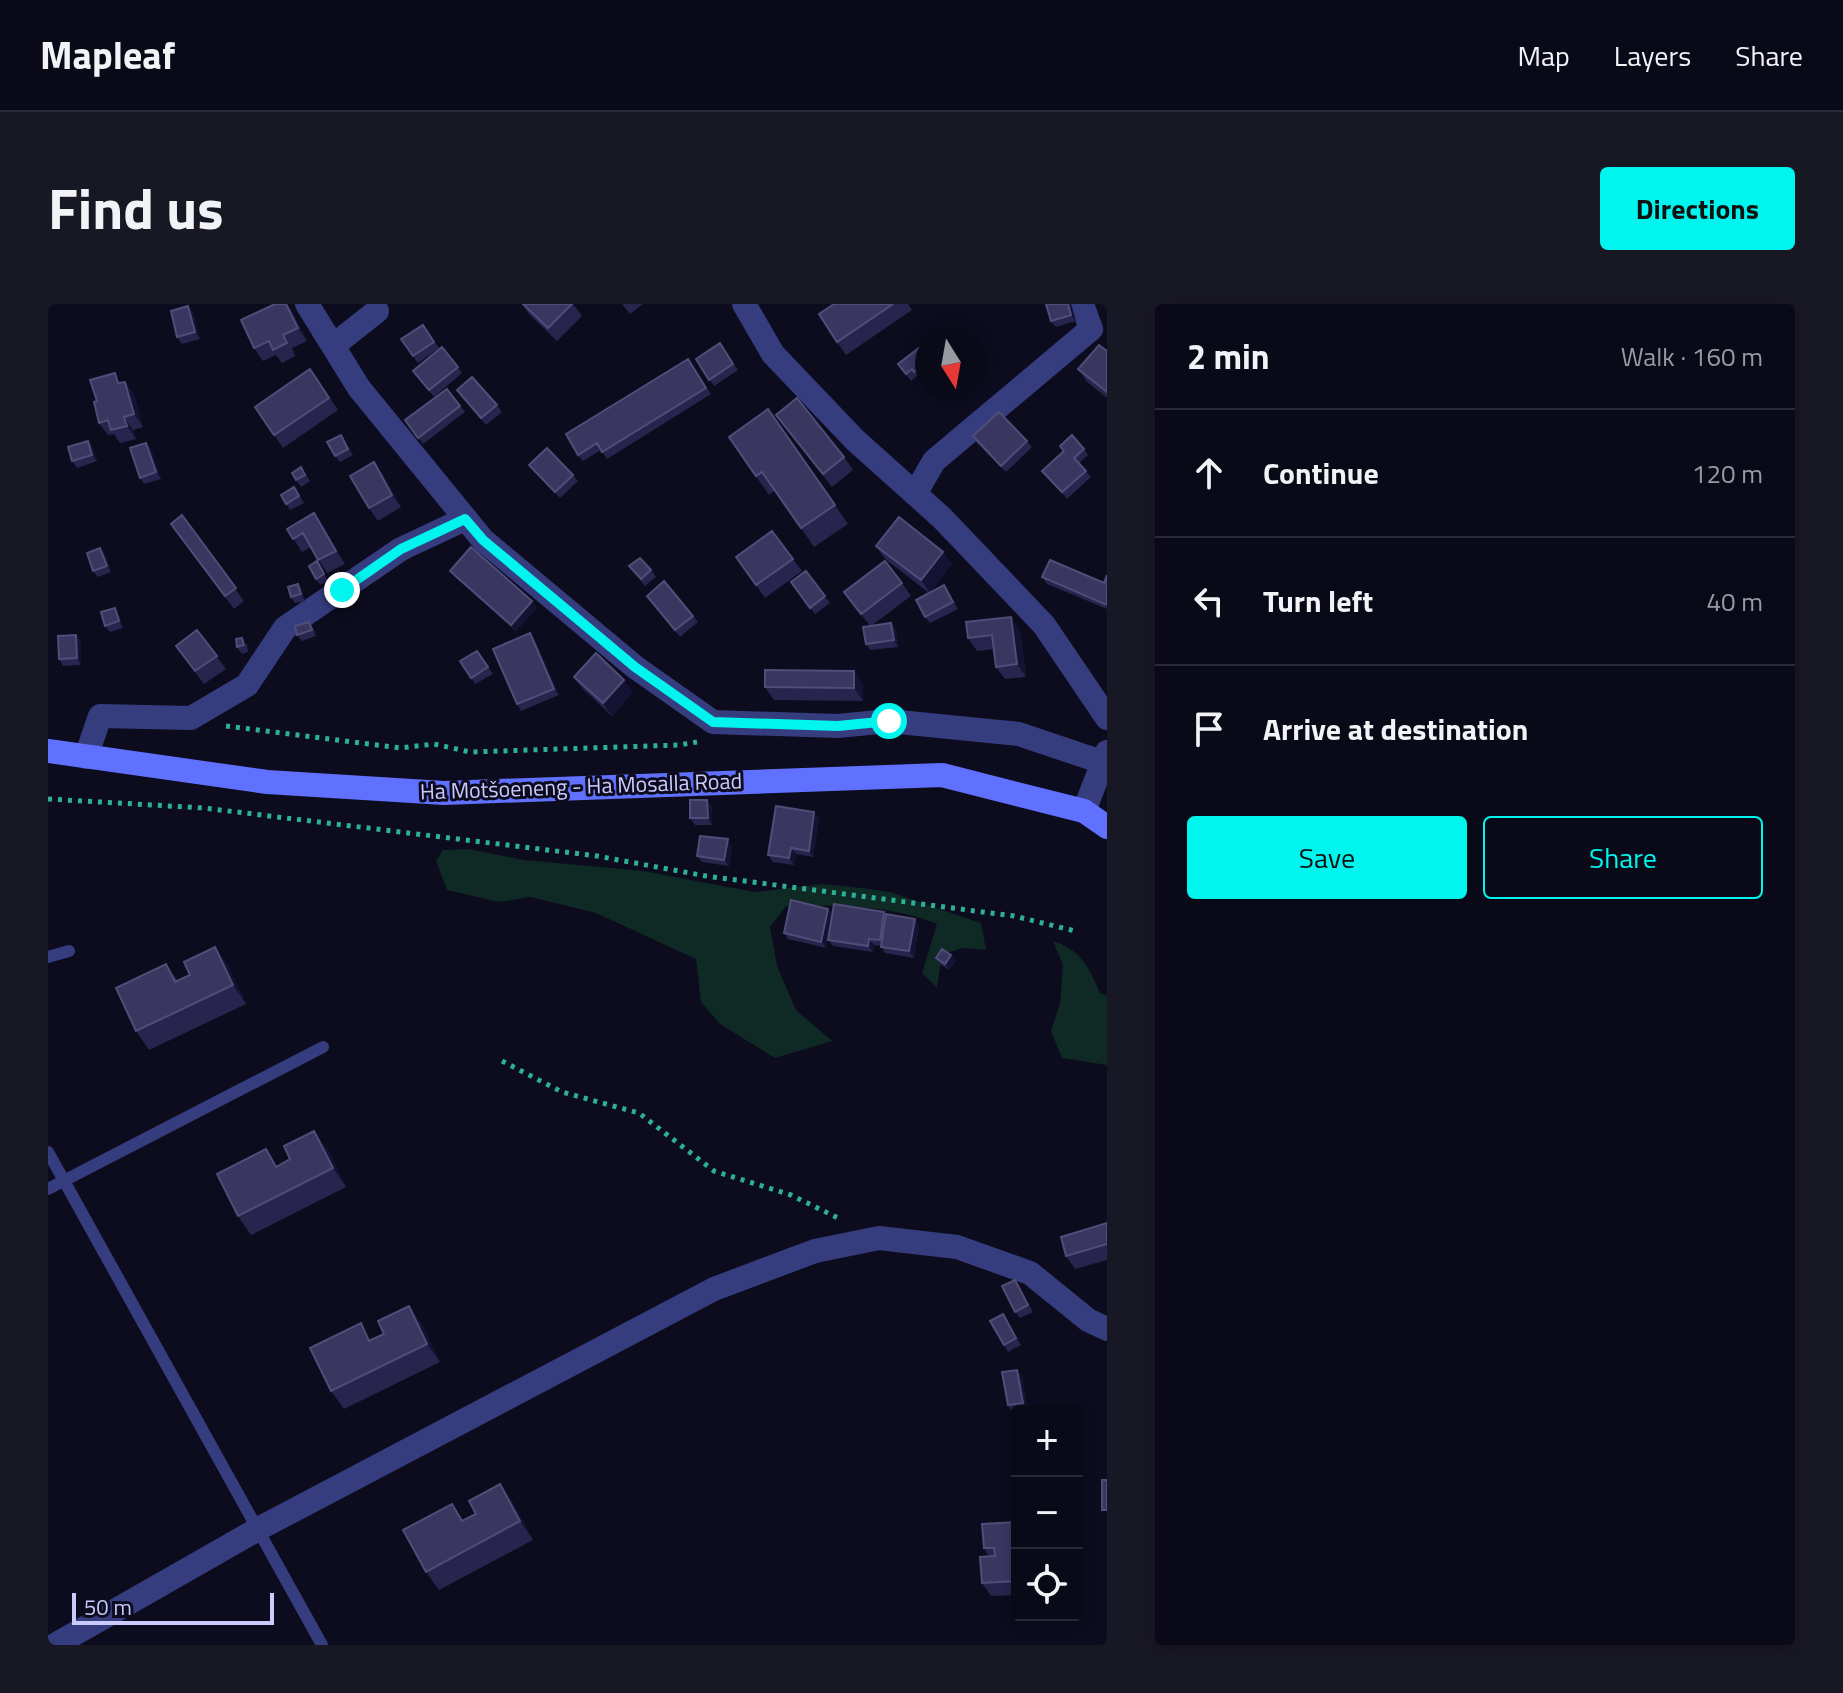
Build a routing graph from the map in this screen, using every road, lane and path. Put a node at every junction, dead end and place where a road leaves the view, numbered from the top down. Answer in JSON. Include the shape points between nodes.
{"nodes":[{"id":1,"x":307,"y":304,"type":"edge"},
{"id":2,"x":744,"y":304,"type":"edge"},
{"id":3,"x":1082,"y":304,"type":"edge"},
{"id":4,"x":377,"y":311,"type":"dead end"},
{"id":5,"x":334,"y":345,"type":"junction"},
{"id":6,"x":915,"y":494,"type":"junction"},
{"id":7,"x":465,"y":519,"type":"junction"},
{"id":8,"x":191,"y":718,"type":"junction"},
{"id":9,"x":1107,"y":718,"type":"edge"},
{"id":10,"x":723,"y":722,"type":"junction"},
{"id":11,"x":48,"y":751,"type":"edge"},
{"id":12,"x":86,"y":757,"type":"junction"},
{"id":13,"x":1104,"y":757,"type":"edge"},
{"id":14,"x":48,"y":799,"type":"edge"},
{"id":15,"x":1084,"y":811,"type":"junction"},
{"id":16,"x":1107,"y":827,"type":"edge"},
{"id":17,"x":1075,"y":931,"type":"dead end"},
{"id":18,"x":69,"y":951,"type":"dead end"},
{"id":19,"x":48,"y":957,"type":"edge"},
{"id":20,"x":323,"y":1047,"type":"dead end"},
{"id":21,"x":502,"y":1061,"type":"dead end"},
{"id":22,"x":48,"y":1152,"type":"edge"},
{"id":23,"x":65,"y":1180,"type":"junction"},
{"id":24,"x":48,"y":1189,"type":"edge"},
{"id":25,"x":879,"y":1238,"type":"junction"},
{"id":26,"x":1107,"y":1329,"type":"edge"},
{"id":27,"x":260,"y":1528,"type":"junction"},
{"id":28,"x":55,"y":1645,"type":"edge"},
{"id":29,"x":322,"y":1645,"type":"edge"}],
"edges":[{"from":1,"to":5,"type":"street"},
{"from":2,"to":6,"type":"street","via":[[773,354]]},
{"from":3,"to":6,"type":"street","via":[[1091,329],[934,461]]},
{"from":4,"to":5,"type":"street"},
{"from":5,"to":7,"type":"street","via":[[359,388]]},
{"from":6,"to":9,"type":"street","via":[[1044,625]]},
{"from":7,"to":8,"type":"street","via":[[401,549],[285,628],[247,685]]},
{"from":7,"to":10,"type":"street","via":[[483,540],[635,667],[713,722]]},
{"from":8,"to":10,"type":"path","via":[[400,748],[434,744],[470,752],[679,745],[718,737]]},
{"from":8,"to":12,"type":"street","via":[[100,716]]},
{"from":10,"to":13,"type":"street","via":[[838,726],[889,721],[1019,734]]},
{"from":11,"to":12,"type":"main road","name":"Ha Motšoeneng - Ha Mosalla Road"},
{"from":12,"to":15,"type":"main road","name":"Ha Motšoeneng - Ha Mosalla Road","via":[[267,782],[444,793],[942,775]]},
{"from":13,"to":15,"type":"street"},
{"from":14,"to":17,"type":"path","via":[[204,808],[597,856],[706,876],[1014,916]]},
{"from":15,"to":16,"type":"main road","name":"Ha Motšoeneng - Ha Mosalla Road"},
{"from":18,"to":19,"type":"lane"},
{"from":20,"to":23,"type":"lane"},
{"from":21,"to":25,"type":"path","via":[[562,1092],[639,1113],[714,1171],[791,1195]]},
{"from":22,"to":23,"type":"lane"},
{"from":23,"to":24,"type":"lane"},
{"from":23,"to":27,"type":"lane"},
{"from":25,"to":26,"type":"street","via":[[957,1247],[1030,1273]]},
{"from":25,"to":27,"type":"street","via":[[815,1251],[714,1289]]},
{"from":27,"to":28,"type":"street"},
{"from":27,"to":29,"type":"lane"}]}
